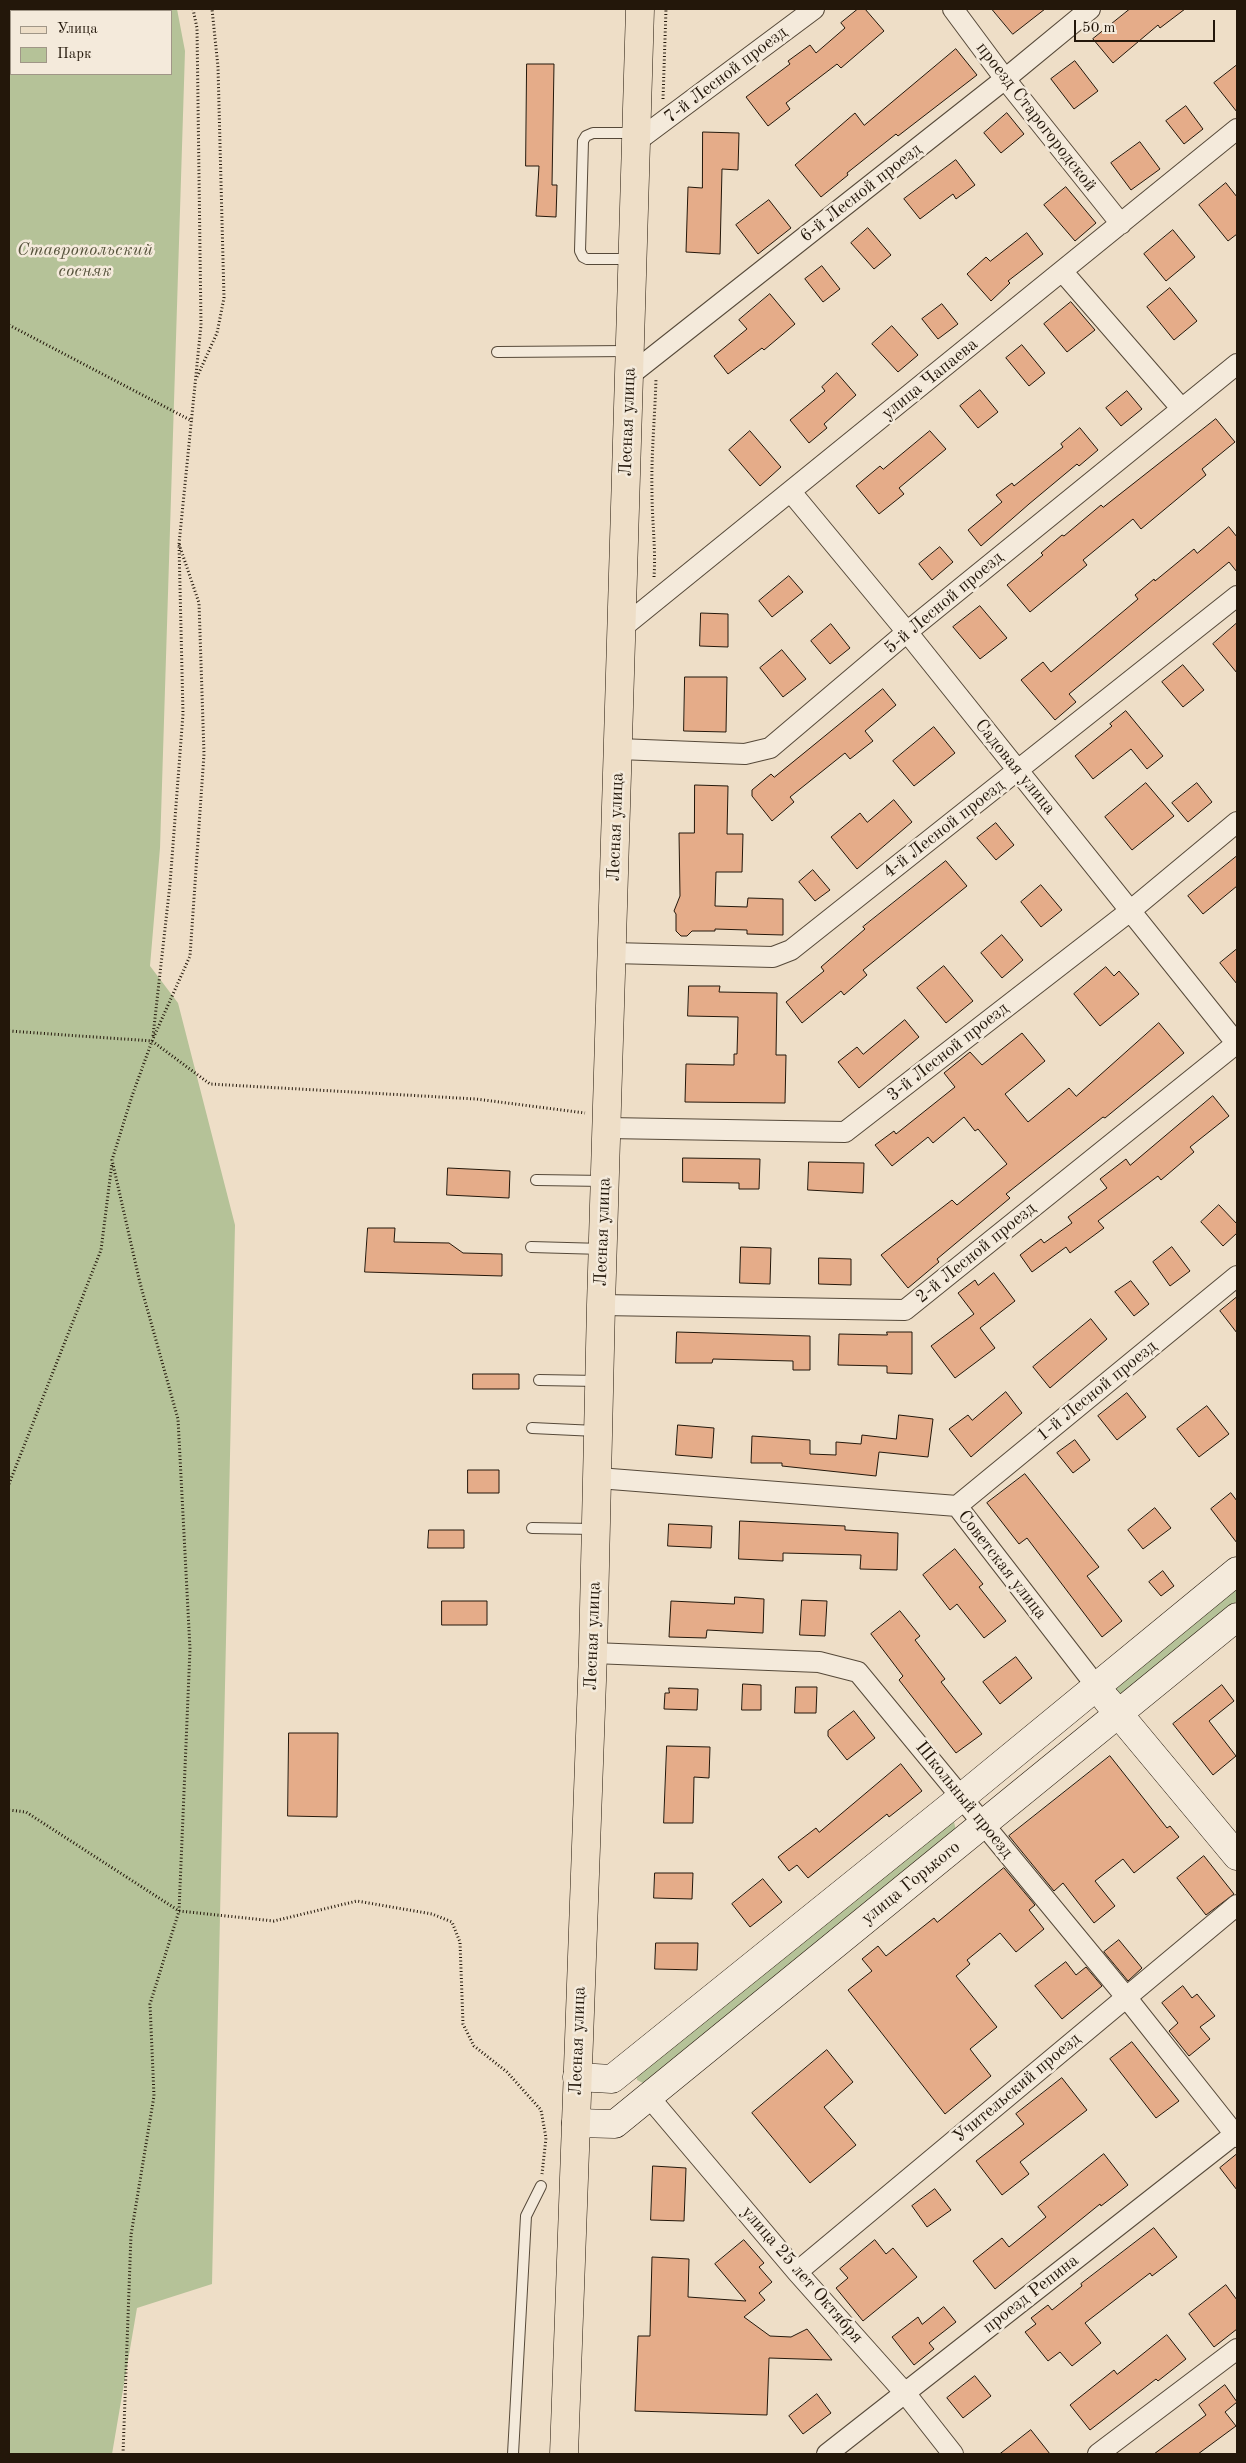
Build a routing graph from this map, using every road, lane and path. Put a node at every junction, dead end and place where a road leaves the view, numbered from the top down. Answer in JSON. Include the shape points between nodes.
{"nodes":[{"id":1,"x":193,"y":9,"type":"edge"},
{"id":2,"x":212,"y":9,"type":"edge"},
{"id":3,"x":640,"y":9,"type":"edge"},
{"id":4,"x":666,"y":9,"type":"edge"},
{"id":5,"x":814,"y":9,"type":"edge"},
{"id":6,"x":953,"y":9,"type":"edge"},
{"id":7,"x":1090,"y":9,"type":"edge"},
{"id":8,"x":1005,"y":79,"type":"junction"},
{"id":9,"x":663,"y":122,"type":"junction"},
{"id":10,"x":1237,"y":129,"type":"edge"},
{"id":11,"x":637,"y":137,"type":"junction"},
{"id":12,"x":1121,"y":224,"type":"junction"},
{"id":13,"x":633,"y":260,"type":"junction"},
{"id":14,"x":1062,"y":271,"type":"junction"},
{"id":15,"x":9,"y":325,"type":"edge"},
{"id":16,"x":497,"y":352,"type":"dead end"},
{"id":17,"x":657,"y":353,"type":"junction"},
{"id":18,"x":630,"y":363,"type":"junction"},
{"id":19,"x":1237,"y":364,"type":"edge"},
{"id":20,"x":196,"y":380,"type":"junction"},
{"id":21,"x":1181,"y":408,"type":"junction"},
{"id":22,"x":192,"y":421,"type":"junction"},
{"id":23,"x":791,"y":492,"type":"junction"},
{"id":24,"x":179,"y":544,"type":"junction"},
{"id":25,"x":654,"y":578,"type":"dead end"},
{"id":26,"x":1237,"y":596,"type":"edge"},
{"id":27,"x":623,"y":627,"type":"junction"},
{"id":28,"x":907,"y":632,"type":"junction"},
{"id":29,"x":619,"y":749,"type":"junction"},
{"id":30,"x":1018,"y":770,"type":"junction"},
{"id":31,"x":1237,"y":822,"type":"edge"},
{"id":32,"x":1130,"y":911,"type":"junction"},
{"id":33,"x":612,"y":953,"type":"junction"},
{"id":34,"x":9,"y":1031,"type":"edge"},
{"id":35,"x":152,"y":1041,"type":"junction"},
{"id":36,"x":1237,"y":1043,"type":"edge"},
{"id":37,"x":597,"y":1121,"type":"junction"},
{"id":38,"x":112,"y":1160,"type":"junction"},
{"id":39,"x":536,"y":1180,"type":"dead end"},
{"id":40,"x":605,"y":1181,"type":"junction"},
{"id":41,"x":531,"y":1247,"type":"dead end"},
{"id":42,"x":603,"y":1248,"type":"junction"},
{"id":43,"x":1237,"y":1276,"type":"edge"},
{"id":44,"x":601,"y":1305,"type":"junction"},
{"id":45,"x":539,"y":1380,"type":"dead end"},
{"id":46,"x":599,"y":1381,"type":"junction"},
{"id":47,"x":532,"y":1428,"type":"dead end"},
{"id":48,"x":599,"y":1431,"type":"junction"},
{"id":49,"x":598,"y":1478,"type":"junction"},
{"id":50,"x":9,"y":1484,"type":"edge"},
{"id":51,"x":957,"y":1506,"type":"junction"},
{"id":52,"x":532,"y":1528,"type":"dead end"},
{"id":53,"x":596,"y":1529,"type":"junction"},
{"id":54,"x":1237,"y":1571,"type":"edge"},
{"id":55,"x":1237,"y":1618,"type":"edge"},
{"id":56,"x":592,"y":1653,"type":"junction"},
{"id":57,"x":1097,"y":1687,"type":"junction"},
{"id":58,"x":1118,"y":1713,"type":"junction"},
{"id":59,"x":962,"y":1797,"type":"junction"},
{"id":60,"x":9,"y":1810,"type":"edge"},
{"id":61,"x":984,"y":1824,"type":"junction"},
{"id":62,"x":1237,"y":1856,"type":"edge"},
{"id":63,"x":1237,"y":1905,"type":"edge"},
{"id":64,"x":179,"y":1912,"type":"junction"},
{"id":65,"x":1126,"y":1997,"type":"junction"},
{"id":66,"x":577,"y":2077,"type":"junction"},
{"id":67,"x":649,"y":2097,"type":"junction"},
{"id":68,"x":576,"y":2123,"type":"junction"},
{"id":69,"x":1236,"y":2136,"type":"edge"},
{"id":70,"x":541,"y":2186,"type":"joint"},
{"id":71,"x":797,"y":2272,"type":"junction"},
{"id":72,"x":1237,"y":2349,"type":"edge"},
{"id":73,"x":905,"y":2393,"type":"junction"},
{"id":74,"x":123,"y":2454,"type":"edge"},
{"id":75,"x":513,"y":2454,"type":"edge"},
{"id":76,"x":564,"y":2454,"type":"edge"},
{"id":77,"x":827,"y":2454,"type":"edge"},
{"id":78,"x":953,"y":2454,"type":"edge"},
{"id":79,"x":1098,"y":2454,"type":"edge"}],
"edges":[{"from":1,"to":20,"type":"path","via":[[197,38],[201,325]]},
{"from":2,"to":20,"type":"path","via":[[218,67],[224,298],[217,332]]},
{"from":3,"to":11,"type":"main road","name":"Лесная улица"},
{"from":4,"to":9,"type":"path"},
{"from":5,"to":9,"type":"street","name":"7-й Лесной проезд"},
{"from":6,"to":8,"type":"street","name":"проезд Старогородской"},
{"from":7,"to":8,"type":"street","name":"6-й Лесной проезд"},
{"from":8,"to":12,"type":"street","name":"проезд Старогородской"},
{"from":8,"to":17,"type":"street","name":"6-й Лесной проезд"},
{"from":9,"to":11,"type":"street","name":"7-й Лесной проезд"},
{"from":10,"to":12,"type":"street","name":"улица Чапаева"},
{"from":11,"to":13,"type":"main road","name":"Лесная улица"},
{"from":11,"to":13,"type":"lane","via":[[592,133],[583,141],[580,251],[587,259]]},
{"from":12,"to":14,"type":"street","name":"улица Чапаева"},
{"from":13,"to":18,"type":"main road","name":"Лесная улица"},
{"from":14,"to":21,"type":"street"},
{"from":14,"to":23,"type":"street","name":"улица Чапаева"},
{"from":15,"to":22,"type":"path"},
{"from":16,"to":18,"type":"lane"},
{"from":17,"to":18,"type":"street","name":"6-й Лесной проезд"},
{"from":17,"to":25,"type":"path","via":[[652,474]]},
{"from":18,"to":27,"type":"main road","name":"Лесная улица"},
{"from":19,"to":21,"type":"street","name":"5-й Лесной проезд"},
{"from":20,"to":22,"type":"path"},
{"from":21,"to":28,"type":"street","name":"5-й Лесной проезд"},
{"from":22,"to":24,"type":"path"},
{"from":23,"to":27,"type":"street","name":"улица Чапаева"},
{"from":23,"to":28,"type":"street","name":"Садовая улица"},
{"from":24,"to":35,"type":"path","via":[[183,714],[168,903]]},
{"from":24,"to":35,"type":"path","via":[[199,603],[204,754],[190,956]]},
{"from":26,"to":30,"type":"street","name":"4-й Лесной проезд"},
{"from":27,"to":29,"type":"main road","name":"Лесная улица"},
{"from":28,"to":29,"type":"street","name":"5-й Лесной проезд","via":[[770,748],[745,754]]},
{"from":28,"to":30,"type":"street","name":"Садовая улица"},
{"from":29,"to":33,"type":"main road","name":"Лесная улица"},
{"from":30,"to":32,"type":"street","name":"Садовая улица"},
{"from":30,"to":33,"type":"street","name":"4-й Лесной проезд","via":[[791,950],[773,957]]},
{"from":31,"to":32,"type":"street","name":"3-й Лесной проезд"},
{"from":32,"to":36,"type":"street","name":"Садовая улица"},
{"from":32,"to":37,"type":"street","name":"3-й Лесной проезд","via":[[845,1132]]},
{"from":33,"to":37,"type":"main road","name":"Лесная улица"},
{"from":34,"to":35,"type":"path"},
{"from":35,"to":37,"type":"path","via":[[210,1084],[476,1099]]},
{"from":35,"to":38,"type":"path"},
{"from":36,"to":44,"type":"street","name":"2-й Лесной проезд","via":[[906,1310]]},
{"from":37,"to":40,"type":"main road","name":"Лесная улица"},
{"from":38,"to":50,"type":"path","via":[[101,1250]]},
{"from":38,"to":64,"type":"path","via":[[140,1283],[178,1419],[190,1649]]},
{"from":39,"to":40,"type":"lane"},
{"from":40,"to":42,"type":"main road","name":"Лесная улица"},
{"from":41,"to":42,"type":"lane"},
{"from":42,"to":44,"type":"main road","name":"Лесная улица"},
{"from":43,"to":51,"type":"street","name":"1-й Лесной проезд"},
{"from":44,"to":46,"type":"main road","name":"Лесная улица"},
{"from":45,"to":46,"type":"lane"},
{"from":46,"to":48,"type":"main road","name":"Лесная улица"},
{"from":47,"to":48,"type":"lane"},
{"from":48,"to":49,"type":"main road","name":"Лесная улица"},
{"from":49,"to":51,"type":"street","name":"Советская улица"},
{"from":49,"to":53,"type":"main road","name":"Лесная улица"},
{"from":51,"to":57,"type":"street","name":"Советская улица"},
{"from":52,"to":53,"type":"lane"},
{"from":53,"to":56,"type":"main road","name":"Лесная улица"},
{"from":54,"to":57,"type":"main road","name":"улица Горького"},
{"from":55,"to":58,"type":"main road","name":"улица Горького"},
{"from":56,"to":59,"type":"street","name":"Школьный проезд","via":[[819,1662],[858,1672]]},
{"from":56,"to":66,"type":"main road","name":"Лесная улица"},
{"from":57,"to":58,"type":"main road","name":"Советская улица"},
{"from":57,"to":59,"type":"main road","name":"улица Горького"},
{"from":58,"to":61,"type":"main road","name":"улица Горького"},
{"from":58,"to":62,"type":"main road","name":"Советская улица"},
{"from":59,"to":61,"type":"street","name":"Школьный проезд"},
{"from":59,"to":66,"type":"main road","name":"улица Горького","via":[[612,2079]]},
{"from":60,"to":64,"type":"path","via":[[26,1812]]},
{"from":61,"to":65,"type":"street","name":"Школьный проезд"},
{"from":61,"to":67,"type":"main road","name":"улица Горького"},
{"from":63,"to":65,"type":"street","name":"Учительский проезд"},
{"from":64,"to":70,"type":"path","via":[[274,1921],[357,1901],[432,1914],[452,1922],[460,1942],[463,2024],[474,2046],[507,2072],[541,2110],[546,2138]]},
{"from":64,"to":74,"type":"path","via":[[150,2004],[154,2096],[131,2235]]},
{"from":65,"to":69,"type":"street","name":"Школьный проезд"},
{"from":65,"to":71,"type":"street","name":"Учительский проезд"},
{"from":66,"to":68,"type":"main road","name":"Лесная улица"},
{"from":67,"to":68,"type":"main road","name":"улица Горького","via":[[615,2124]]},
{"from":67,"to":71,"type":"street","name":"улица 25 лет Октября"},
{"from":68,"to":76,"type":"main road","name":"Лесная улица"},
{"from":69,"to":73,"type":"street","name":"проезд Репина"},
{"from":70,"to":75,"type":"lane","via":[[526,2216]]},
{"from":71,"to":73,"type":"street","name":"улица 25 лет Октября"},
{"from":72,"to":79,"type":"street"},
{"from":73,"to":77,"type":"street","name":"проезд Репина"},
{"from":73,"to":78,"type":"street","name":"улица 25 лет Октября"}]}
